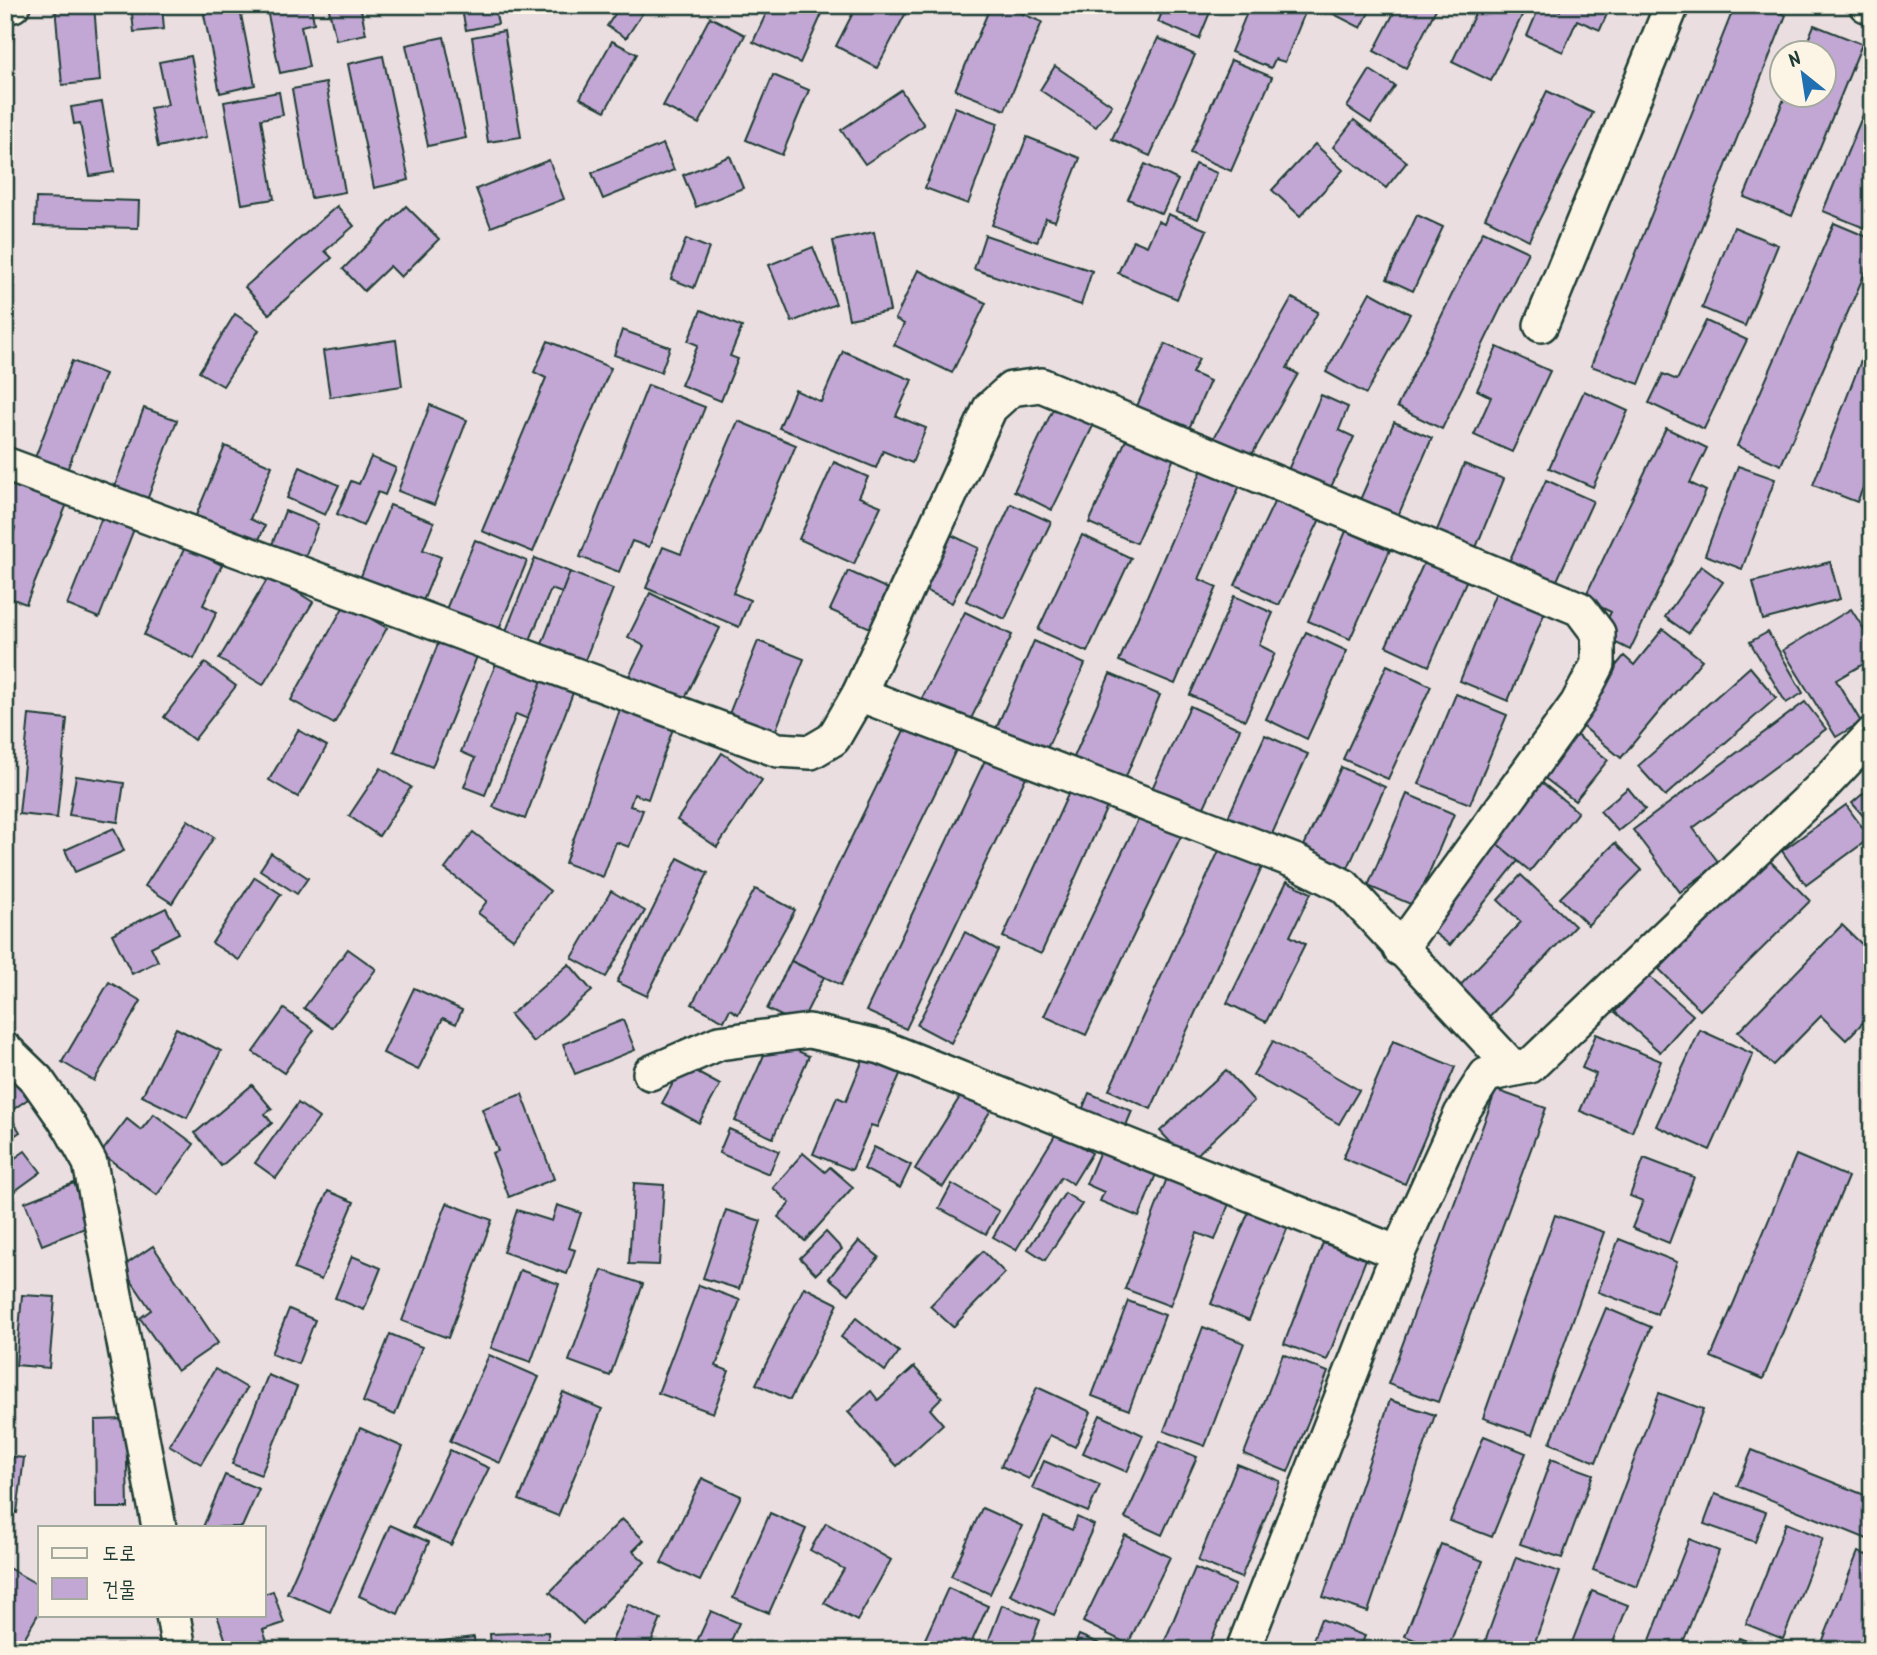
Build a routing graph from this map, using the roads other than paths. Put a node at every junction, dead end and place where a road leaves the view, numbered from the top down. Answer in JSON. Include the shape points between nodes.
{"nodes":[{"id":1,"x":13,"y":5,"type":"edge"},
{"id":2,"x":1672,"y":5,"type":"edge"},
{"id":3,"x":1866,"y":5,"type":"edge"},
{"id":4,"x":5,"y":7,"type":"edge"},
{"id":5,"x":1872,"y":7,"type":"edge"},
{"id":6,"x":1541,"y":325,"type":"dead end"},
{"id":7,"x":5,"y":464,"type":"edge"},
{"id":8,"x":859,"y":694,"type":"junction"},
{"id":9,"x":1872,"y":734,"type":"edge"},
{"id":10,"x":1400,"y":948,"type":"junction"},
{"id":11,"x":5,"y":1049,"type":"edge"},
{"id":12,"x":1514,"y":1069,"type":"junction"},
{"id":13,"x":650,"y":1073,"type":"dead end"},
{"id":14,"x":1398,"y":1253,"type":"junction"},
{"id":15,"x":159,"y":1526,"type":"edge"},
{"id":16,"x":173,"y":1616,"type":"edge"},
{"id":17,"x":179,"y":1650,"type":"edge"},
{"id":18,"x":1243,"y":1650,"type":"edge"}],
"edges":[{"from":1,"to":4,"type":"street"},
{"from":2,"to":6,"type":"street"},
{"from":3,"to":5,"type":"street"},
{"from":7,"to":8,"type":"street","via":[[778,750],[811,752],[833,739]]},
{"from":8,"to":10,"type":"street","via":[[1297,862],[1344,886]]},
{"from":8,"to":10,"type":"street","via":[[990,408],[1011,389],[1041,385],[1580,609],[1598,633],[1598,664],[1583,694]]},
{"from":9,"to":12,"type":"street","via":[[1530,1066]]},
{"from":10,"to":12,"type":"street"},
{"from":11,"to":15,"type":"street","via":[[37,1080],[90,1163]]},
{"from":12,"to":14,"type":"street","via":[[1486,1076],[1461,1114]]},
{"from":13,"to":14,"type":"street","via":[[719,1043],[808,1031],[881,1047]]},
{"from":14,"to":18,"type":"street"},
{"from":16,"to":17,"type":"street"}]}
